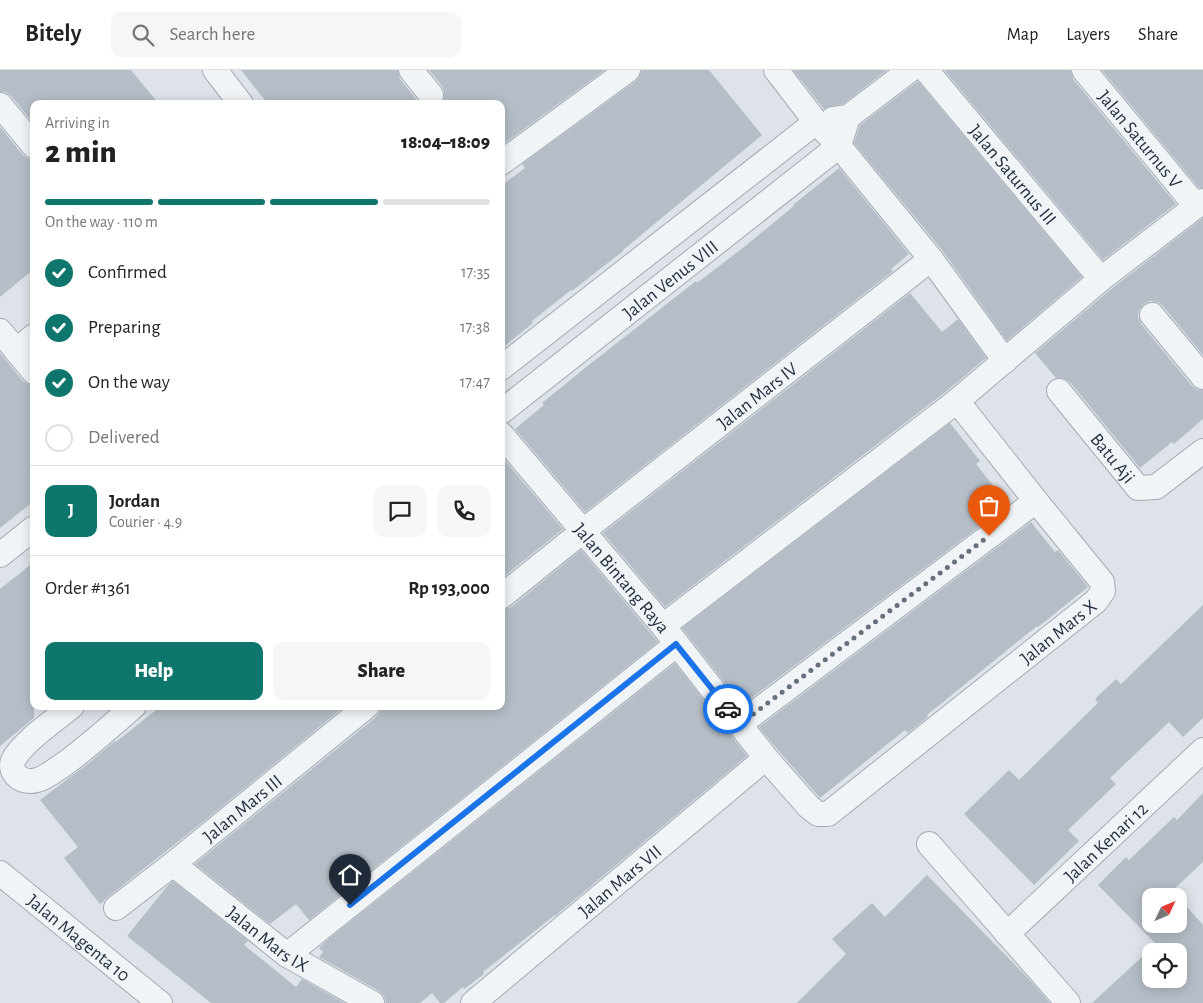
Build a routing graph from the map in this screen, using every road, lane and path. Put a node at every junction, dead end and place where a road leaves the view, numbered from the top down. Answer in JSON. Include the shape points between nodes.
{"nodes":[{"id":1,"x":215,"y":70,"type":"edge"},
{"id":2,"x":411,"y":70,"type":"edge"},
{"id":3,"x":628,"y":70,"type":"edge"},
{"id":4,"x":776,"y":70,"type":"edge"},
{"id":5,"x":910,"y":70,"type":"edge"},
{"id":6,"x":926,"y":70,"type":"edge"},
{"id":7,"x":1084,"y":70,"type":"edge"},
{"id":8,"x":431,"y":95,"type":"dead end"},
{"id":9,"x":238,"y":100,"type":"edge"},
{"id":10,"x":0,"y":105,"type":"edge"},
{"id":11,"x":848,"y":118,"type":"junction"},
{"id":12,"x":816,"y":122,"type":"junction"},
{"id":13,"x":30,"y":141,"type":"edge"},
{"id":14,"x":839,"y":146,"type":"junction"},
{"id":15,"x":505,"y":160,"type":"edge"},
{"id":16,"x":1200,"y":204,"type":"edge"},
{"id":17,"x":932,"y":259,"type":"junction"},
{"id":18,"x":1101,"y":280,"type":"junction"},
{"id":19,"x":1152,"y":315,"type":"dead end"},
{"id":20,"x":0,"y":330,"type":"edge"},
{"id":21,"x":25,"y":344,"type":"edge"},
{"id":22,"x":30,"y":360,"type":"edge"},
{"id":23,"x":1005,"y":361,"type":"junction"},
{"id":24,"x":505,"y":365,"type":"edge"},
{"id":25,"x":1203,"y":377,"type":"edge"},
{"id":26,"x":1059,"y":391,"type":"dead end"},
{"id":27,"x":957,"y":401,"type":"junction"},
{"id":28,"x":505,"y":409,"type":"edge"},
{"id":29,"x":505,"y":439,"type":"edge"},
{"id":30,"x":1203,"y":451,"type":"edge"},
{"id":31,"x":1036,"y":501,"type":"junction"},
{"id":32,"x":30,"y":531,"type":"edge"},
{"id":33,"x":583,"y":531,"type":"junction"},
{"id":34,"x":0,"y":555,"type":"edge"},
{"id":35,"x":505,"y":594,"type":"edge"},
{"id":36,"x":670,"y":635,"type":"junction"},
{"id":37,"x":67,"y":710,"type":"edge"},
{"id":38,"x":129,"y":710,"type":"edge"},
{"id":39,"x":362,"y":710,"type":"edge"},
{"id":40,"x":740,"y":724,"type":"junction"},
{"id":41,"x":1203,"y":750,"type":"edge"},
{"id":42,"x":766,"y":758,"type":"junction"},
{"id":43,"x":818,"y":814,"type":"joint"},
{"id":44,"x":929,"y":844,"type":"dead end"},
{"id":45,"x":173,"y":864,"type":"junction"},
{"id":46,"x":0,"y":873,"type":"edge"},
{"id":47,"x":116,"y":908,"type":"dead end"},
{"id":48,"x":1007,"y":934,"type":"junction"},
{"id":49,"x":287,"y":955,"type":"junction"},
{"id":50,"x":160,"y":1003,"type":"edge"},
{"id":51,"x":372,"y":1003,"type":"edge"},
{"id":52,"x":473,"y":1003,"type":"edge"},
{"id":53,"x":1068,"y":1003,"type":"edge"}],
"edges":[{"from":1,"to":9,"type":"street"},
{"from":2,"to":8,"type":"street"},
{"from":3,"to":15,"type":"street"},
{"from":4,"to":12,"type":"street"},
{"from":5,"to":11,"type":"street"},
{"from":6,"to":18,"type":"street","name":"Jalan Saturnus III"},
{"from":7,"to":16,"type":"street","name":"Jalan Saturnus V"},
{"from":10,"to":13,"type":"street"},
{"from":11,"to":12,"type":"street"},
{"from":11,"to":14,"type":"street"},
{"from":12,"to":14,"type":"street"},
{"from":12,"to":24,"type":"street","name":"Jalan Venus VIII"},
{"from":14,"to":17,"type":"street"},
{"from":14,"to":28,"type":"street","name":"Jalan Venus VIII"},
{"from":16,"to":18,"type":"street"},
{"from":17,"to":23,"type":"street"},
{"from":17,"to":33,"type":"street","name":"Jalan Mars IV"},
{"from":18,"to":23,"type":"street"},
{"from":19,"to":25,"type":"street"},
{"from":20,"to":21,"type":"street"},
{"from":21,"to":22,"type":"street"},
{"from":23,"to":27,"type":"street"},
{"from":26,"to":30,"type":"street","name":"Batu Aji","via":[[1138,488],[1156,487]]},
{"from":27,"to":31,"type":"street","name":"Jalan Mars X"},
{"from":27,"to":36,"type":"street"},
{"from":29,"to":33,"type":"street","name":"Jalan Bintang Raya"},
{"from":31,"to":40,"type":"street"},
{"from":31,"to":43,"type":"street","name":"Jalan Mars X","via":[[1102,582],[1103,591],[1096,601],[828,814]]},
{"from":32,"to":34,"type":"street"},
{"from":33,"to":35,"type":"street"},
{"from":33,"to":36,"type":"street","name":"Jalan Bintang Raya"},
{"from":36,"to":40,"type":"street","name":"Jalan Bintang Raya"},
{"from":36,"to":49,"type":"street"},
{"from":37,"to":38,"type":"street","via":[[14,758],[12,770],[19,778],[36,780],[51,773]]},
{"from":39,"to":45,"type":"street","name":"Jalan Mars III"},
{"from":40,"to":42,"type":"street","name":"Jalan Bintang Raya"},
{"from":41,"to":48,"type":"street","name":"Jalan Kenari 12"},
{"from":42,"to":43,"type":"street","name":"Jalan Bintang Raya"},
{"from":42,"to":52,"type":"street","name":"Jalan Mars VII"},
{"from":44,"to":48,"type":"street"},
{"from":45,"to":47,"type":"street","name":"Jalan Mars III"},
{"from":45,"to":49,"type":"street","name":"Jalan Mars IX"},
{"from":46,"to":50,"type":"street","name":"Jalan Magenta 10"},
{"from":48,"to":53,"type":"street"},
{"from":49,"to":51,"type":"street","name":"Jalan Mars IX"}]}
